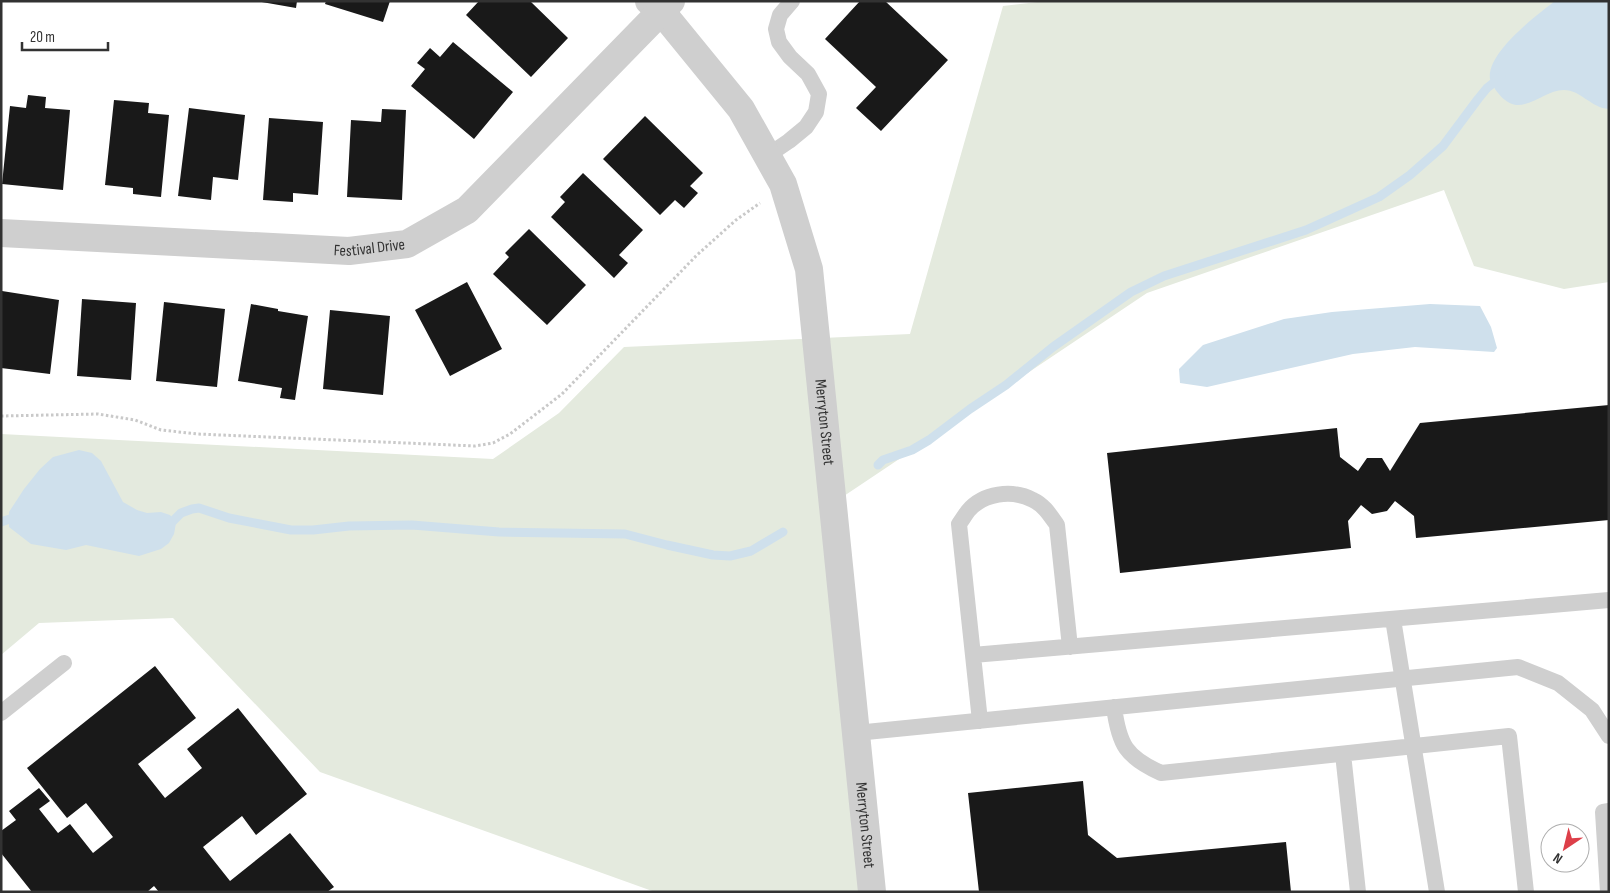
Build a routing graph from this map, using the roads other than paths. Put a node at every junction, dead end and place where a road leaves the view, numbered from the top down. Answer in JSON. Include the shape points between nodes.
{"nodes":[{"id":1,"x":792,"y":1,"type":"edge"},
{"id":2,"x":660,"y":4,"type":"edge"},
{"id":3,"x":767,"y":156,"type":"junction"},
{"id":4,"x":1,"y":233,"type":"edge"},
{"id":5,"x":1609,"y":600,"type":"edge"},
{"id":6,"x":1393,"y":619,"type":"junction"},
{"id":7,"x":1070,"y":647,"type":"junction"},
{"id":8,"x":973,"y":655,"type":"junction"},
{"id":9,"x":64,"y":663,"type":"dead end"},
{"id":10,"x":1403,"y":678,"type":"junction"},
{"id":11,"x":1114,"y":707,"type":"junction"},
{"id":12,"x":1,"y":713,"type":"edge"},
{"id":13,"x":980,"y":721,"type":"junction"},
{"id":14,"x":856,"y":733,"type":"junction"},
{"id":15,"x":1609,"y":736,"type":"edge"},
{"id":16,"x":1414,"y":746,"type":"junction"},
{"id":17,"x":1343,"y":754,"type":"junction"},
{"id":18,"x":1609,"y":811,"type":"edge"},
{"id":19,"x":872,"y":892,"type":"edge"},
{"id":20,"x":1358,"y":892,"type":"edge"},
{"id":21,"x":1437,"y":892,"type":"edge"},
{"id":22,"x":1526,"y":892,"type":"edge"},
{"id":23,"x":1608,"y":892,"type":"edge"}],
"edges":[{"from":1,"to":3,"type":"lane","via":[[780,15],[776,30],[779,42],[808,74],[819,94],[816,112],[806,127]]},
{"from":2,"to":3,"type":"street","name":"Merryton Street","via":[[740,109]]},
{"from":2,"to":4,"type":"street","name":"Festival Drive","via":[[467,210],[407,244],[349,250]]},
{"from":3,"to":14,"type":"street","name":"Merryton Street","via":[[783,184],[809,270]]},
{"from":5,"to":6,"type":"lane"},
{"from":6,"to":7,"type":"lane"},
{"from":6,"to":10,"type":"lane"},
{"from":7,"to":8,"type":"lane"},
{"from":7,"to":8,"type":"lane","via":[[1057,525],[1033,500],[1017,494],[1000,494],[983,499],[959,524]]},
{"from":8,"to":13,"type":"lane"},
{"from":9,"to":12,"type":"lane"},
{"from":10,"to":11,"type":"lane"},
{"from":10,"to":15,"type":"lane","via":[[1518,667],[1558,683],[1592,710]]},
{"from":10,"to":16,"type":"lane"},
{"from":11,"to":13,"type":"lane"},
{"from":11,"to":17,"type":"lane","via":[[1117,729],[1126,749],[1141,764],[1161,774]]},
{"from":13,"to":14,"type":"lane"},
{"from":14,"to":19,"type":"street","name":"Merryton Street"},
{"from":16,"to":17,"type":"lane"},
{"from":16,"to":21,"type":"lane"},
{"from":16,"to":22,"type":"lane","via":[[1509,736]]},
{"from":17,"to":20,"type":"lane"},
{"from":18,"to":23,"type":"lane","via":[[1603,812]]}]}
